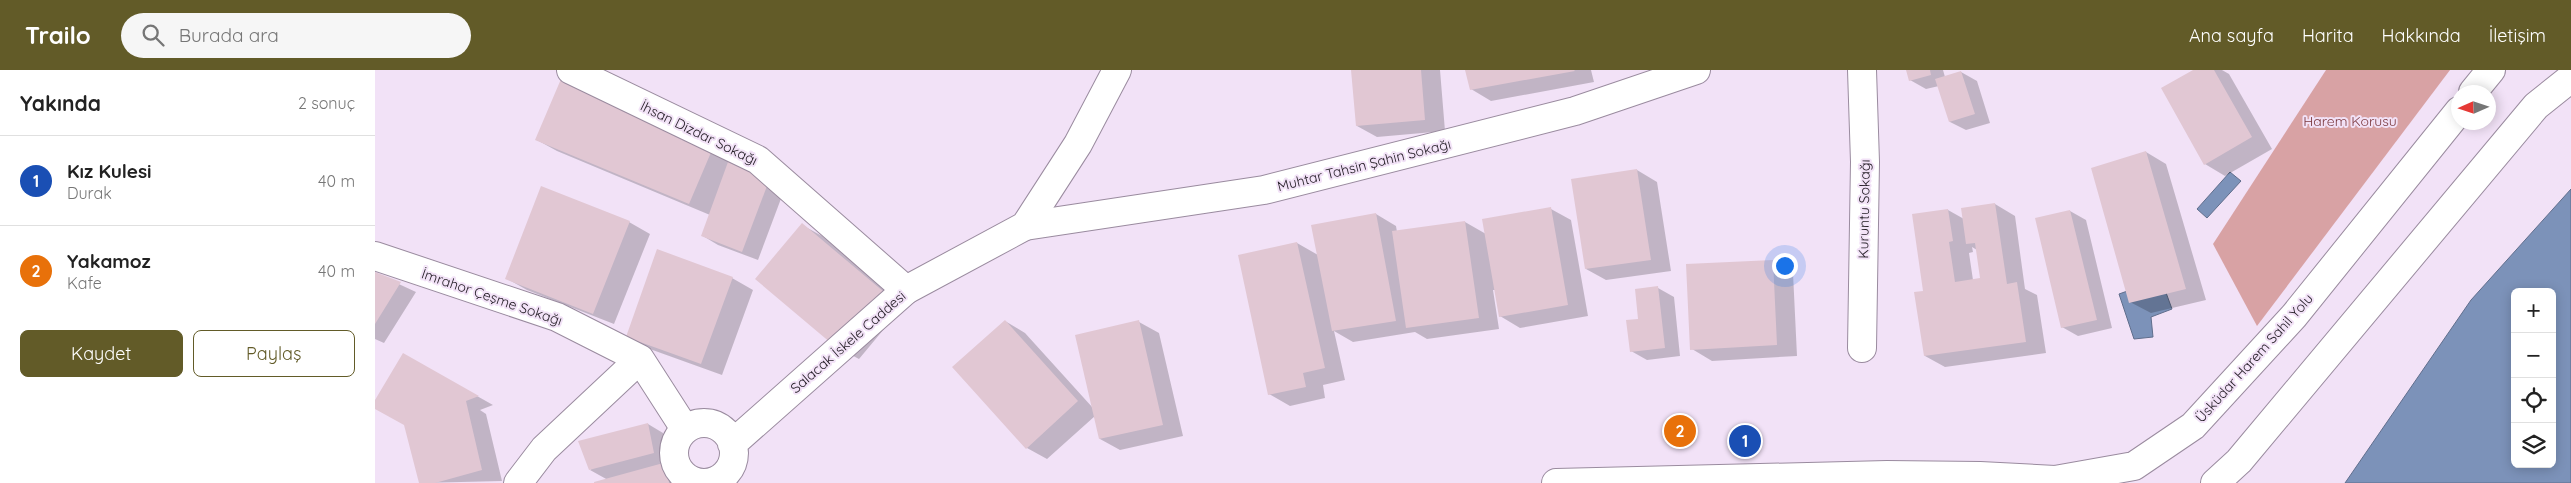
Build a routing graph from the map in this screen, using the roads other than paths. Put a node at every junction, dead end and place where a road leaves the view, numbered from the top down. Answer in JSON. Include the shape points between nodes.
{"nodes":[{"id":1,"x":571,"y":70,"type":"edge"},
{"id":2,"x":1117,"y":70,"type":"edge"},
{"id":3,"x":1697,"y":70,"type":"edge"},
{"id":4,"x":1862,"y":70,"type":"edge"},
{"id":5,"x":2491,"y":70,"type":"edge"},
{"id":6,"x":2571,"y":78,"type":"edge"},
{"id":7,"x":2479,"y":85,"type":"edge"},
{"id":8,"x":2451,"y":120,"type":"edge"},
{"id":9,"x":1025,"y":226,"type":"junction"},
{"id":10,"x":375,"y":256,"type":"edge"},
{"id":11,"x":906,"y":290,"type":"junction"},
{"id":12,"x":1862,"y":348,"type":"dead end"},
{"id":13,"x":640,"y":359,"type":"junction"},
{"id":14,"x":685,"y":429,"type":"junction"},
{"id":15,"x":732,"y":444,"type":"junction"},
{"id":16,"x":518,"y":483,"type":"edge"},
{"id":17,"x":705,"y":483,"type":"edge"},
{"id":18,"x":1556,"y":483,"type":"edge"},
{"id":19,"x":2215,"y":483,"type":"edge"}],
"edges":[{"from":1,"to":11,"type":"street","name":"İhsan Dizdar Sokağı","via":[[758,160]]},
{"from":2,"to":9,"type":"street","name":"Salacak İskele Caddesi","via":[[1078,144]]},
{"from":3,"to":9,"type":"street","name":"Muhtar Tahsin Şahin Sokağı","via":[[1575,111],[1264,190]]},
{"from":4,"to":12,"type":"street","name":"Kuruntu Sokağı","via":[[1865,162]]},
{"from":5,"to":7,"type":"street"},
{"from":6,"to":19,"type":"street","via":[[2536,106],[2239,461]]},
{"from":8,"to":18,"type":"street","name":"Üsküdar Harem Sahil Yolu","via":[[2294,316],[2193,426],[2134,466],[2055,480],[1887,475]]},
{"from":9,"to":11,"type":"street","name":"Salacak İskele Caddesi"},
{"from":10,"to":13,"type":"street","name":"İmrahor Çeşme Sokağı","via":[[557,317]]},
{"from":11,"to":15,"type":"street","name":"Salacak İskele Caddesi"},
{"from":13,"to":14,"type":"street"},
{"from":13,"to":16,"type":"street","via":[[544,449]]},
{"from":14,"to":15,"type":"street","via":[[703,423],[713,424],[728,436]]},
{"from":14,"to":17,"type":"street","via":[[675,445],[675,464],[687,478]]},
{"from":15,"to":17,"type":"street","via":[[734,453],[728,470],[722,477]]}]}
